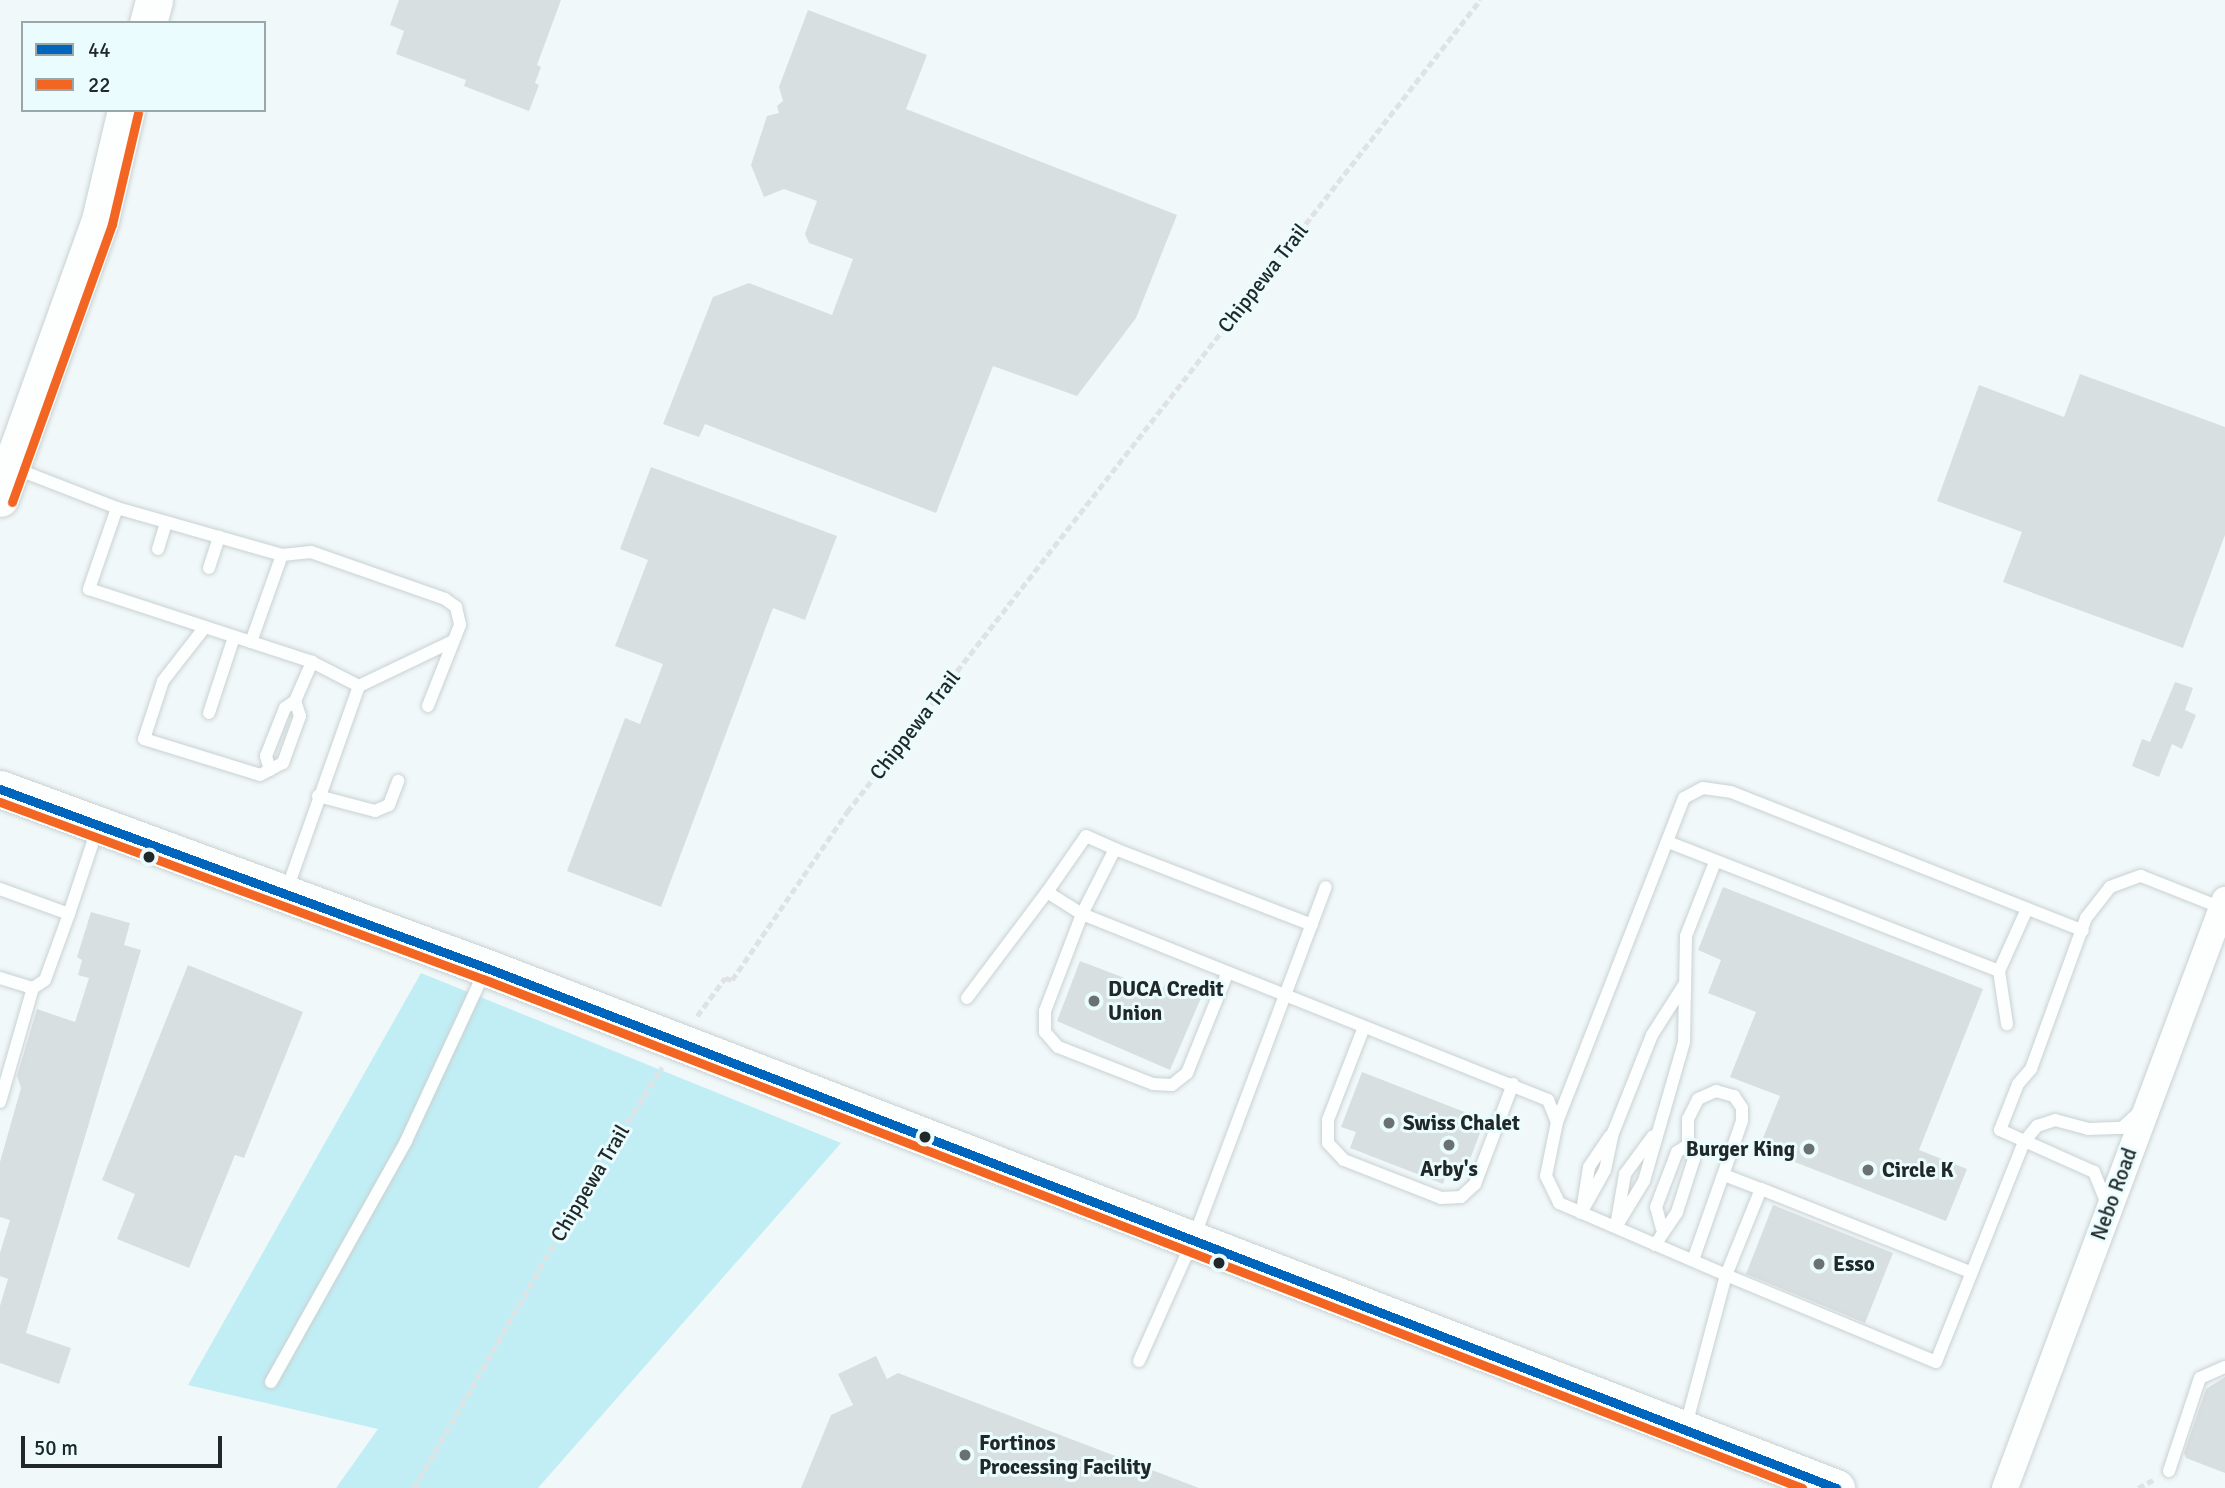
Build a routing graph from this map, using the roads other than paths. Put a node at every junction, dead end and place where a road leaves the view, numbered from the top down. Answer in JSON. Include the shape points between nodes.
{"nodes":[{"id":1,"x":153,"y":0,"type":"edge"},
{"id":2,"x":148,"y":21,"type":"edge"},
{"id":3,"x":126,"y":112,"type":"edge"},
{"id":4,"x":5,"y":482,"type":"edge"},
{"id":5,"x":117,"y":508,"type":"junction"},
{"id":6,"x":166,"y":522,"type":"junction"},
{"id":7,"x":219,"y":537,"type":"junction"},
{"id":8,"x":158,"y":549,"type":"dead end"},
{"id":9,"x":282,"y":555,"type":"junction"},
{"id":10,"x":209,"y":568,"type":"dead end"},
{"id":11,"x":144,"y":593,"type":"dead end"},
{"id":12,"x":140,"y":606,"type":"junction"},
{"id":13,"x":205,"y":627,"type":"junction"},
{"id":14,"x":234,"y":637,"type":"junction"},
{"id":15,"x":453,"y":641,"type":"junction"},
{"id":16,"x":251,"y":642,"type":"junction"},
{"id":17,"x":312,"y":662,"type":"junction"},
{"id":18,"x":359,"y":686,"type":"junction"},
{"id":19,"x":428,"y":706,"type":"dead end"},
{"id":20,"x":209,"y":713,"type":"dead end"},
{"id":21,"x":398,"y":781,"type":"dead end"},
{"id":22,"x":0,"y":789,"type":"edge"},
{"id":23,"x":318,"y":796,"type":"junction"},
{"id":24,"x":98,"y":826,"type":"junction"},
{"id":25,"x":1668,"y":842,"type":"junction"},
{"id":26,"x":1115,"y":849,"type":"junction"},
{"id":27,"x":1715,"y":862,"type":"junction"},
{"id":28,"x":1326,"y":887,"type":"dead end"},
{"id":29,"x":0,"y":890,"type":"edge"},
{"id":30,"x":1047,"y":892,"type":"junction"},
{"id":31,"x":285,"y":896,"type":"junction"},
{"id":32,"x":2223,"y":904,"type":"edge"},
{"id":33,"x":2027,"y":909,"type":"junction"},
{"id":34,"x":69,"y":914,"type":"junction"},
{"id":35,"x":1082,"y":914,"type":"junction"},
{"id":36,"x":1312,"y":925,"type":"junction"},
{"id":37,"x":2083,"y":931,"type":"junction"},
{"id":38,"x":487,"y":968,"type":"junction"},
{"id":39,"x":1999,"y":971,"type":"junction"},
{"id":40,"x":1227,"y":974,"type":"junction"},
{"id":41,"x":0,"y":978,"type":"edge"},
{"id":42,"x":1686,"y":983,"type":"junction"},
{"id":43,"x":33,"y":988,"type":"junction"},
{"id":44,"x":1284,"y":997,"type":"junction"},
{"id":45,"x":967,"y":998,"type":"dead end"},
{"id":46,"x":2007,"y":1024,"type":"dead end"},
{"id":47,"x":1364,"y":1027,"type":"junction"},
{"id":48,"x":1513,"y":1084,"type":"junction"},
{"id":49,"x":0,"y":1102,"type":"edge"},
{"id":50,"x":2147,"y":1105,"type":"junction"},
{"id":51,"x":1557,"y":1122,"type":"junction"},
{"id":52,"x":1656,"y":1132,"type":"junction"},
{"id":53,"x":2024,"y":1142,"type":"junction"},
{"id":54,"x":1688,"y":1145,"type":"junction"},
{"id":55,"x":1724,"y":1175,"type":"junction"},
{"id":56,"x":1761,"y":1189,"type":"junction"},
{"id":57,"x":2108,"y":1210,"type":"junction"},
{"id":58,"x":1581,"y":1213,"type":"junction"},
{"id":59,"x":1616,"y":1227,"type":"junction"},
{"id":60,"x":1662,"y":1229,"type":"junction"},
{"id":61,"x":1193,"y":1240,"type":"junction"},
{"id":62,"x":1655,"y":1245,"type":"junction"},
{"id":63,"x":1693,"y":1260,"type":"junction"},
{"id":64,"x":1970,"y":1272,"type":"junction"},
{"id":65,"x":1726,"y":1275,"type":"junction"},
{"id":66,"x":1139,"y":1361,"type":"dead end"},
{"id":67,"x":2225,"y":1367,"type":"edge"},
{"id":68,"x":271,"y":1382,"type":"dead end"},
{"id":69,"x":1685,"y":1428,"type":"junction"},
{"id":70,"x":2169,"y":1471,"type":"dead end"},
{"id":71,"x":1836,"y":1488,"type":"edge"},
{"id":72,"x":2005,"y":1488,"type":"edge"}],
"edges":[{"from":1,"to":2,"type":"main road"},
{"from":3,"to":4,"type":"main road","via":[[100,220]]},
{"from":4,"to":5,"type":"lane"},
{"from":5,"to":6,"type":"lane"},
{"from":5,"to":12,"type":"lane","via":[[89,589]]},
{"from":6,"to":7,"type":"lane"},
{"from":6,"to":8,"type":"lane"},
{"from":7,"to":9,"type":"lane"},
{"from":7,"to":10,"type":"lane"},
{"from":9,"to":15,"type":"lane","via":[[311,552],[445,599],[456,607],[460,625]]},
{"from":9,"to":16,"type":"lane"},
{"from":11,"to":12,"type":"lane"},
{"from":12,"to":13,"type":"lane","via":[[193,616]]},
{"from":13,"to":14,"type":"lane"},
{"from":13,"to":17,"type":"lane","via":[[163,681],[144,739],[237,771],[260,775],[271,770],[283,763],[300,716],[295,701]]},
{"from":14,"to":16,"type":"lane"},
{"from":14,"to":20,"type":"lane"},
{"from":15,"to":18,"type":"lane"},
{"from":15,"to":19,"type":"lane"},
{"from":16,"to":17,"type":"lane"},
{"from":17,"to":18,"type":"lane"},
{"from":18,"to":23,"type":"lane"},
{"from":21,"to":23,"type":"lane","via":[[388,805],[374,811]]},
{"from":22,"to":24,"type":"main road"},
{"from":23,"to":31,"type":"lane"},
{"from":24,"to":31,"type":"main road"},
{"from":24,"to":34,"type":"lane"},
{"from":25,"to":27,"type":"lane"},
{"from":25,"to":33,"type":"lane","via":[[1684,798],[1703,788],[1731,792]]},
{"from":25,"to":51,"type":"lane"},
{"from":26,"to":30,"type":"lane","via":[[1086,836]]},
{"from":26,"to":35,"type":"lane"},
{"from":26,"to":36,"type":"lane"},
{"from":27,"to":39,"type":"lane"},
{"from":27,"to":42,"type":"lane","via":[[1686,936]]},
{"from":28,"to":36,"type":"lane"},
{"from":29,"to":34,"type":"lane"},
{"from":30,"to":35,"type":"lane"},
{"from":30,"to":45,"type":"lane"},
{"from":31,"to":38,"type":"main road"},
{"from":32,"to":37,"type":"lane","via":[[2141,876],[2110,887],[2086,918]]},
{"from":32,"to":50,"type":"street","name":"Nebo Road"},
{"from":33,"to":37,"type":"lane"},
{"from":33,"to":39,"type":"lane"},
{"from":34,"to":43,"type":"lane","via":[[45,980]]},
{"from":35,"to":40,"type":"lane"},
{"from":35,"to":40,"type":"lane","via":[[1045,1011],[1045,1032],[1058,1047],[1153,1084],[1172,1085],[1187,1073]]},
{"from":36,"to":44,"type":"lane"},
{"from":37,"to":53,"type":"lane","via":[[2031,1069],[2018,1084],[2000,1130]]},
{"from":38,"to":61,"type":"main road"},
{"from":38,"to":68,"type":"lane","via":[[406,1141]]},
{"from":39,"to":46,"type":"lane"},
{"from":40,"to":44,"type":"lane"},
{"from":41,"to":43,"type":"lane"},
{"from":42,"to":52,"type":"lane","via":[[1684,1042]]},
{"from":42,"to":58,"type":"lane","via":[[1653,1035],[1613,1133],[1605,1170]]},
{"from":43,"to":49,"type":"lane"},
{"from":44,"to":47,"type":"lane"},
{"from":44,"to":61,"type":"lane"},
{"from":47,"to":48,"type":"lane"},
{"from":47,"to":48,"type":"lane","via":[[1328,1120],[1328,1143],[1344,1160],[1441,1198],[1461,1197],[1475,1184]]},
{"from":48,"to":51,"type":"lane","via":[[1548,1100]]},
{"from":50,"to":53,"type":"lane","via":[[2122,1128],[2088,1129],[2055,1120],[2037,1126]]},
{"from":50,"to":57,"type":"street","name":"Nebo Road"},
{"from":51,"to":58,"type":"lane","via":[[1546,1176],[1559,1203]]},
{"from":52,"to":59,"type":"lane","via":[[1644,1181]]},
{"from":52,"to":59,"type":"lane","via":[[1625,1174]]},
{"from":53,"to":57,"type":"lane","via":[[2094,1172]]},
{"from":53,"to":64,"type":"lane"},
{"from":54,"to":55,"type":"lane","via":[[1688,1119],[1698,1098],[1716,1091],[1734,1096],[1742,1108],[1742,1121]]},
{"from":54,"to":60,"type":"lane","via":[[1694,1159],[1678,1212]]},
{"from":54,"to":60,"type":"lane","via":[[1677,1152],[1657,1207]]},
{"from":55,"to":56,"type":"lane"},
{"from":55,"to":63,"type":"lane"},
{"from":56,"to":64,"type":"lane","via":[[1811,1215]]},
{"from":56,"to":65,"type":"lane"},
{"from":57,"to":72,"type":"street","name":"Nebo Road"},
{"from":58,"to":59,"type":"lane"},
{"from":59,"to":62,"type":"lane"},
{"from":60,"to":62,"type":"lane"},
{"from":61,"to":66,"type":"lane"},
{"from":61,"to":69,"type":"main road"},
{"from":62,"to":63,"type":"lane"},
{"from":63,"to":65,"type":"lane"},
{"from":64,"to":65,"type":"lane","via":[[1936,1363],[1825,1311]]},
{"from":65,"to":69,"type":"lane"},
{"from":67,"to":70,"type":"lane","via":[[2200,1378]]},
{"from":69,"to":71,"type":"main road"}]}
